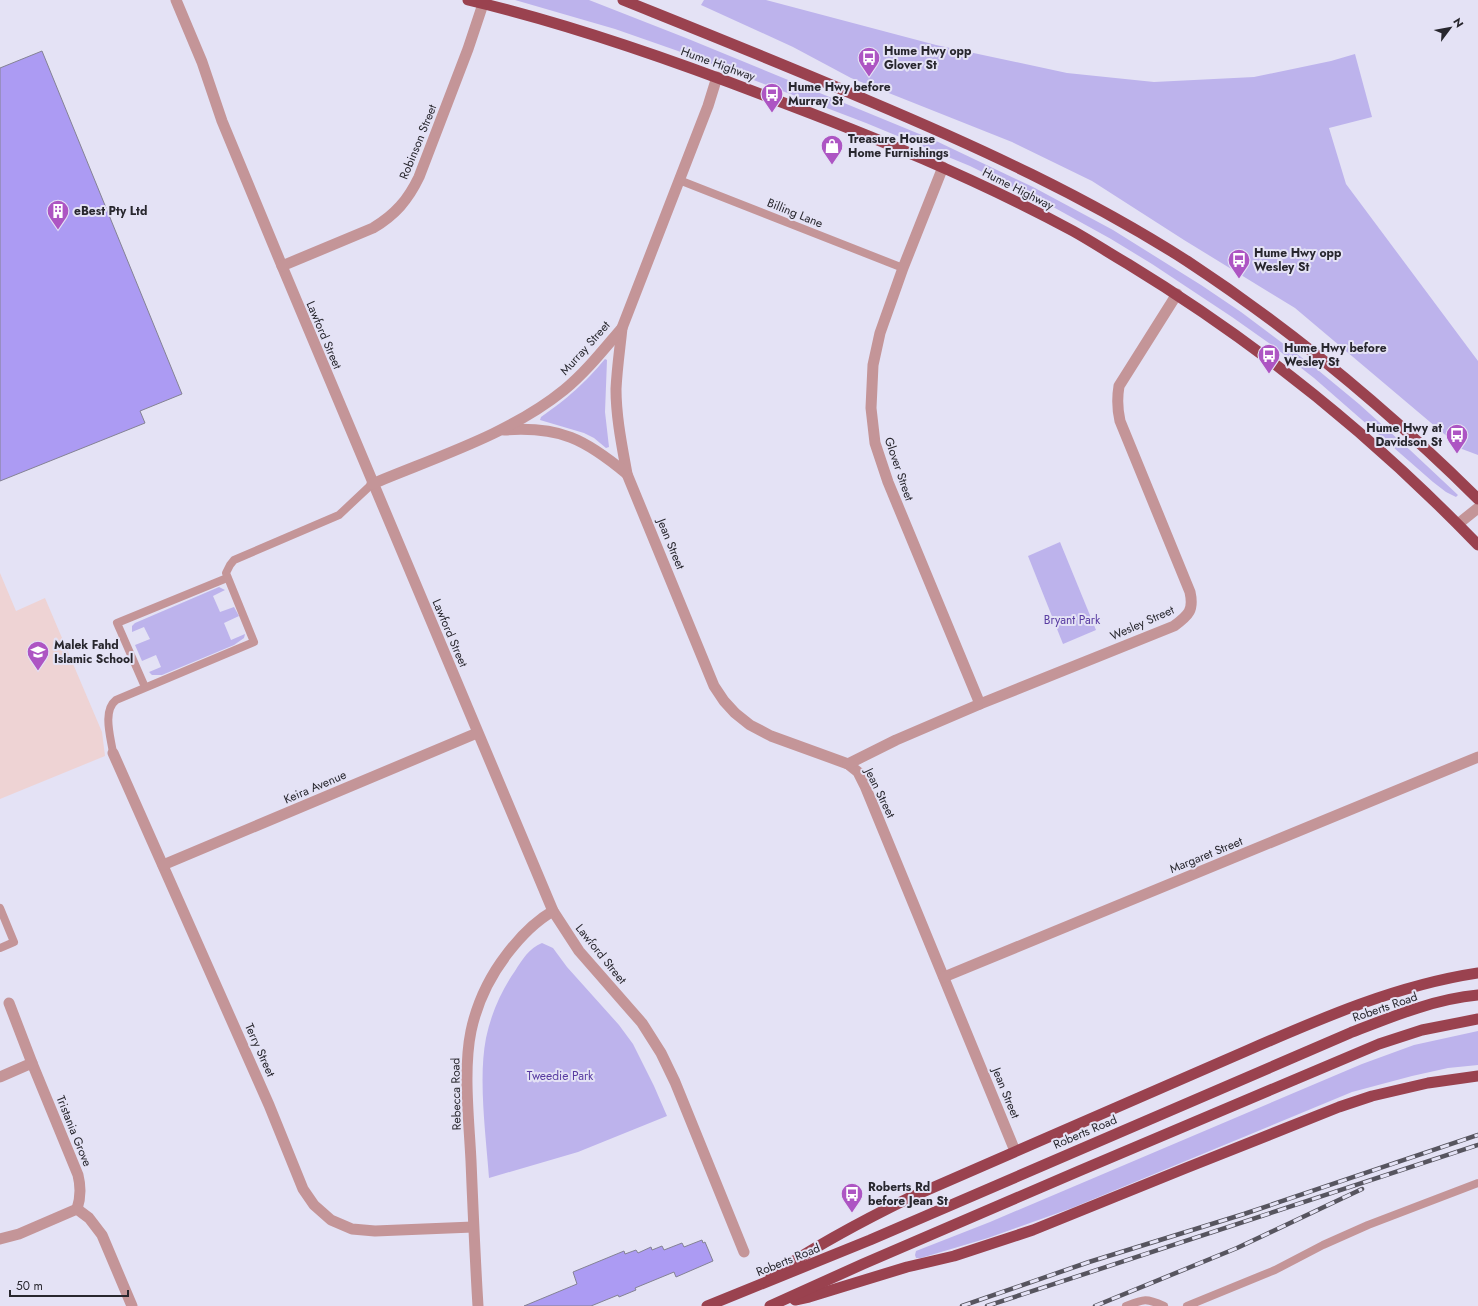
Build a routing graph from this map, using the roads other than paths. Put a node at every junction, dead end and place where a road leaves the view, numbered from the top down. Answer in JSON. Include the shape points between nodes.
{"nodes":[{"id":1,"x":176,"y":0,"type":"edge"},
{"id":2,"x":468,"y":0,"type":"edge"},
{"id":3,"x":623,"y":0,"type":"edge"},
{"id":4,"x":483,"y":4,"type":"junction"},
{"id":5,"x":716,"y":77,"type":"junction"},
{"id":6,"x":943,"y":167,"type":"junction"},
{"id":7,"x":679,"y":180,"type":"junction"},
{"id":8,"x":282,"y":266,"type":"junction"},
{"id":9,"x":903,"y":268,"type":"junction"},
{"id":10,"x":1177,"y":294,"type":"junction"},
{"id":11,"x":622,"y":328,"type":"junction"},
{"id":12,"x":501,"y":431,"type":"junction"},
{"id":13,"x":627,"y":474,"type":"junction"},
{"id":14,"x":372,"y":484,"type":"junction"},
{"id":15,"x":1478,"y":499,"type":"edge"},
{"id":16,"x":1478,"y":508,"type":"edge"},
{"id":17,"x":1458,"y":524,"type":"junction"},
{"id":18,"x":1478,"y":545,"type":"edge"},
{"id":19,"x":227,"y":578,"type":"junction"},
{"id":20,"x":145,"y":687,"type":"junction"},
{"id":21,"x":980,"y":704,"type":"junction"},
{"id":22,"x":477,"y":732,"type":"junction"},
{"id":23,"x":114,"y":753,"type":"joint"},
{"id":24,"x":1478,"y":756,"type":"edge"},
{"id":25,"x":848,"y":764,"type":"junction"},
{"id":26,"x":163,"y":866,"type":"junction"},
{"id":27,"x":0,"y":908,"type":"edge"},
{"id":28,"x":553,"y":911,"type":"junction"},
{"id":29,"x":0,"y":948,"type":"edge"},
{"id":30,"x":1478,"y":973,"type":"edge"},
{"id":31,"x":944,"y":977,"type":"junction"},
{"id":32,"x":1478,"y":996,"type":"edge"},
{"id":33,"x":9,"y":1004,"type":"dead end"},
{"id":34,"x":1478,"y":1019,"type":"edge"},
{"id":35,"x":32,"y":1064,"type":"junction"},
{"id":36,"x":1478,"y":1076,"type":"edge"},
{"id":37,"x":0,"y":1077,"type":"edge"},
{"id":38,"x":1015,"y":1151,"type":"junction"},
{"id":39,"x":1478,"y":1183,"type":"edge"},
{"id":40,"x":77,"y":1209,"type":"junction"},
{"id":41,"x":473,"y":1227,"type":"junction"},
{"id":42,"x":0,"y":1239,"type":"edge"},
{"id":43,"x":744,"y":1252,"type":"dead end"},
{"id":44,"x":751,"y":1289,"type":"junction"},
{"id":45,"x":774,"y":1305,"type":"edge"},
{"id":46,"x":132,"y":1306,"type":"edge"},
{"id":47,"x":478,"y":1306,"type":"edge"},
{"id":48,"x":707,"y":1306,"type":"edge"},
{"id":49,"x":1126,"y":1306,"type":"edge"},
{"id":50,"x":1164,"y":1306,"type":"edge"},
{"id":51,"x":1187,"y":1306,"type":"edge"}],
"edges":[{"from":1,"to":8,"type":"street","name":"Lawford Street","via":[[202,62],[222,121]]},
{"from":2,"to":4,"type":"highway","name":"Hume Highway"},
{"from":3,"to":15,"type":"highway","name":"Hume Highway","via":[[923,124],[1008,162],[1110,216],[1187,261],[1307,347],[1385,411]]},
{"from":4,"to":5,"type":"highway","name":"Hume Highway","via":[[615,42]]},
{"from":4,"to":8,"type":"street","name":"Robinson Street","via":[[419,177],[402,206],[373,228]]},
{"from":5,"to":6,"type":"highway","name":"Hume Highway"},
{"from":5,"to":7,"type":"street","name":"Murray Street","via":[[708,106]]},
{"from":6,"to":9,"type":"street","name":"Glover Street"},
{"from":6,"to":10,"type":"highway","name":"Hume Highway","via":[[1073,231]]},
{"from":7,"to":9,"type":"lane","name":"Billing Lane"},
{"from":7,"to":11,"type":"street","name":"Murray Street"},
{"from":8,"to":14,"type":"street","name":"Lawford Street"},
{"from":9,"to":21,"type":"street","name":"Glover Street","via":[[880,333],[873,365],[871,408],[875,443],[880,462]]},
{"from":10,"to":17,"type":"highway","name":"Hume Highway","via":[[1314,394],[1380,450]]},
{"from":10,"to":21,"type":"street","name":"Wesley Street","via":[[1119,386],[1117,408],[1120,421],[1190,592],[1191,607],[1188,614],[1174,626]]},
{"from":11,"to":12,"type":"street","name":"Murray Street","via":[[586,370],[563,391]]},
{"from":11,"to":13,"type":"street","name":"Jean Street","via":[[616,388]]},
{"from":12,"to":13,"type":"street","name":"Jean Street","via":[[526,429],[562,434],[584,443]]},
{"from":12,"to":14,"type":"street","name":"Murray Street"},
{"from":13,"to":25,"type":"street","name":"Jean Street","via":[[714,686],[724,701],[750,725],[771,736]]},
{"from":14,"to":19,"type":"lane","via":[[339,515],[234,560],[227,570]]},
{"from":14,"to":22,"type":"street","name":"Lawford Street"},
{"from":16,"to":17,"type":"street"},
{"from":17,"to":18,"type":"highway","name":"Hume Highway"},
{"from":19,"to":20,"type":"lane","via":[[254,642]]},
{"from":19,"to":20,"type":"lane","via":[[117,623]]},
{"from":20,"to":23,"type":"lane","via":[[111,703],[109,727]]},
{"from":21,"to":25,"type":"street","name":"Wesley Street"},
{"from":22,"to":26,"type":"street","name":"Keira Avenue"},
{"from":22,"to":28,"type":"street","name":"Lawford Street"},
{"from":23,"to":26,"type":"street","name":"Terry Street"},
{"from":24,"to":31,"type":"street","name":"Margaret Street"},
{"from":25,"to":31,"type":"street","name":"Jean Street","via":[[858,772],[865,786]]},
{"from":26,"to":41,"type":"street","name":"Terry Street","via":[[270,1105],[303,1189],[314,1206],[331,1220],[352,1229],[375,1231]]},
{"from":27,"to":29,"type":"lane","via":[[14,942]]},
{"from":28,"to":41,"type":"street","name":"Rebecca Road","via":[[532,925],[504,959],[481,998],[471,1029],[467,1071]]},
{"from":28,"to":43,"type":"street","name":"Lawford Street","via":[[579,951],[628,1006],[661,1053]]},
{"from":30,"to":38,"type":"highway","via":[[1414,986],[1360,1003]]},
{"from":31,"to":38,"type":"street","name":"Jean Street"},
{"from":32,"to":44,"type":"highway","name":"Roberts Road","via":[[1427,1006],[1350,1033]]},
{"from":33,"to":35,"type":"street","name":"Tristania Grove"},
{"from":34,"to":45,"type":"highway","via":[[1422,1030],[1379,1044],[990,1209]]},
{"from":35,"to":37,"type":"street"},
{"from":35,"to":40,"type":"street","name":"Tristania Grove","via":[[78,1175],[81,1186]]},
{"from":36,"to":45,"type":"highway","via":[[1422,1084],[1372,1096],[1033,1230],[961,1254]]},
{"from":38,"to":44,"type":"highway","via":[[864,1220],[802,1255]]},
{"from":39,"to":51,"type":"lane","via":[[1368,1225],[1275,1270]]},
{"from":40,"to":42,"type":"street","via":[[19,1234]]},
{"from":40,"to":46,"type":"street","via":[[90,1218],[102,1235]]},
{"from":41,"to":47,"type":"street","name":"Rebecca Road"},
{"from":44,"to":48,"type":"highway","name":"Roberts Road"},
{"from":49,"to":50,"type":"lane","via":[[1150,1300]]}]}
